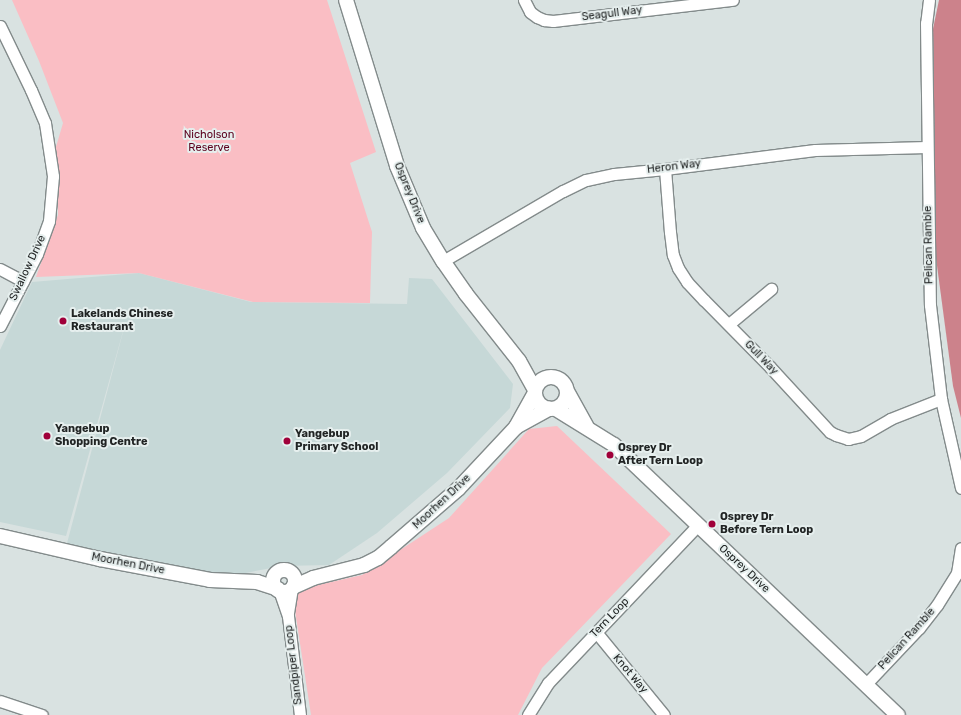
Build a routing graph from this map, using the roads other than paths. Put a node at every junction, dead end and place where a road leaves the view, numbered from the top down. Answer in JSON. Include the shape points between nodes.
{"nodes":[{"id":1,"x":346,"y":0,"type":"edge"},
{"id":2,"x":524,"y":0,"type":"edge"},
{"id":3,"x":733,"y":0,"type":"edge"},
{"id":4,"x":929,"y":0,"type":"edge"},
{"id":5,"x":0,"y":26,"type":"edge"},
{"id":6,"x":4,"y":45,"type":"edge"},
{"id":7,"x":927,"y":147,"type":"junction"},
{"id":8,"x":665,"y":169,"type":"junction"},
{"id":9,"x":443,"y":261,"type":"junction"},
{"id":10,"x":0,"y":269,"type":"edge"},
{"id":11,"x":23,"y":281,"type":"junction"},
{"id":12,"x":771,"y":289,"type":"dead end"},
{"id":13,"x":729,"y":324,"type":"junction"},
{"id":14,"x":0,"y":326,"type":"edge"},
{"id":15,"x":519,"y":361,"type":"junction"},
{"id":16,"x":549,"y":376,"type":"junction"},
{"id":17,"x":535,"y":392,"type":"junction"},
{"id":18,"x":568,"y":393,"type":"junction"},
{"id":19,"x":941,"y":399,"type":"junction"},
{"id":20,"x":553,"y":409,"type":"junction"},
{"id":21,"x":586,"y":426,"type":"junction"},
{"id":22,"x":516,"y":427,"type":"junction"},
{"id":23,"x":961,"y":488,"type":"edge"},
{"id":24,"x":698,"y":525,"type":"junction"},
{"id":25,"x":0,"y":536,"type":"edge"},
{"id":26,"x":961,"y":548,"type":"edge"},
{"id":27,"x":959,"y":574,"type":"edge"},
{"id":28,"x":257,"y":582,"type":"junction"},
{"id":29,"x":287,"y":586,"type":"junction"},
{"id":30,"x":596,"y":632,"type":"junction"},
{"id":31,"x":866,"y":684,"type":"junction"},
{"id":32,"x":0,"y":701,"type":"edge"},
{"id":33,"x":42,"y":715,"type":"edge"},
{"id":34,"x":300,"y":715,"type":"edge"},
{"id":35,"x":528,"y":715,"type":"edge"},
{"id":36,"x":664,"y":715,"type":"edge"},
{"id":37,"x":898,"y":715,"type":"edge"}],
"edges":[{"from":1,"to":9,"type":"street","name":"Osprey Drive","via":[[397,166],[423,228]]},
{"from":2,"to":3,"type":"street","name":"Seagull Way","via":[[530,12],[544,20],[553,21]]},
{"from":4,"to":7,"type":"street","name":"Pelican Ramble","via":[[926,23]]},
{"from":5,"to":6,"type":"street","name":"Swallow Drive"},
{"from":6,"to":11,"type":"street","name":"Swallow Drive","via":[[31,90],[45,123],[52,176],[49,221],[37,254]]},
{"from":7,"to":8,"type":"street","name":"Heron Way","via":[[815,150]]},
{"from":7,"to":19,"type":"street","name":"Pelican Ramble","via":[[930,305]]},
{"from":8,"to":9,"type":"street","name":"Heron Way","via":[[614,174],[586,180]]},
{"from":8,"to":13,"type":"street","name":"Gull Way","via":[[670,232],[678,268],[692,287]]},
{"from":9,"to":15,"type":"street","name":"Osprey Drive"},
{"from":10,"to":11,"type":"street"},
{"from":11,"to":14,"type":"street","name":"Swallow Drive"},
{"from":12,"to":13,"type":"street"},
{"from":13,"to":19,"type":"street","name":"Gull Way","via":[[836,436],[861,436],[890,419]]},
{"from":15,"to":16,"type":"street","name":"Osprey Drive"},
{"from":15,"to":17,"type":"street","name":"Osprey Drive"},
{"from":16,"to":17,"type":"street","via":[[540,381]]},
{"from":16,"to":18,"type":"street","via":[[562,380]]},
{"from":17,"to":20,"type":"street","via":[[539,404]]},
{"from":17,"to":22,"type":"street","name":"Moorhen Drive"},
{"from":18,"to":20,"type":"street","via":[[565,403]]},
{"from":18,"to":21,"type":"street","name":"Osprey Drive"},
{"from":19,"to":23,"type":"street","name":"Pelican Ramble"},
{"from":20,"to":21,"type":"street","name":"Osprey Drive"},
{"from":20,"to":22,"type":"street","name":"Moorhen Drive"},
{"from":21,"to":24,"type":"street","name":"Osprey Drive","via":[[614,445]]},
{"from":22,"to":29,"type":"street","name":"Moorhen Drive","via":[[458,489],[378,558],[351,569]]},
{"from":24,"to":30,"type":"street","name":"Tern Loop"},
{"from":24,"to":31,"type":"street","name":"Osprey Drive"},
{"from":25,"to":28,"type":"street","name":"Moorhen Drive","via":[[186,576],[231,582]]},
{"from":26,"to":27,"type":"street","name":"Pelican Ramble"},
{"from":27,"to":31,"type":"street","name":"Pelican Ramble","via":[[919,628]]},
{"from":28,"to":29,"type":"street","name":"Moorhen Drive"},
{"from":28,"to":29,"type":"street","name":"Moorhen Drive","via":[[275,575],[274,583]]},
{"from":29,"to":34,"type":"street","name":"Sandpiper Loop","via":[[288,616]]},
{"from":30,"to":35,"type":"street","name":"Tern Loop","via":[[548,683]]},
{"from":30,"to":36,"type":"street","name":"Knot Way"},
{"from":31,"to":37,"type":"street","name":"Osprey Drive"},
{"from":32,"to":33,"type":"street"}]}
